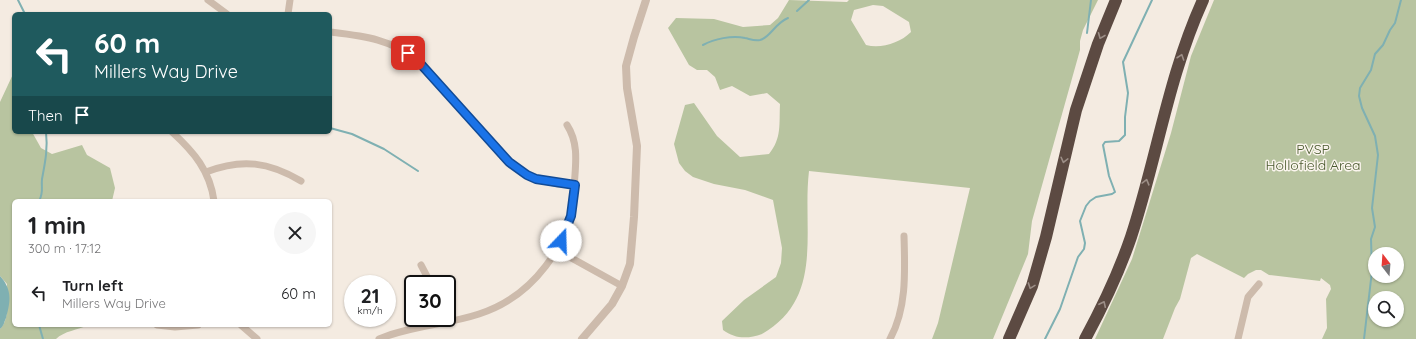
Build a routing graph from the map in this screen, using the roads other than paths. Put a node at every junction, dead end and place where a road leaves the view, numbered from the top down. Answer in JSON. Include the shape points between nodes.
{"nodes":[{"id":1,"x":208,"y":0,"type":"edge"},
{"id":2,"x":290,"y":0,"type":"edge"},
{"id":3,"x":646,"y":0,"type":"edge"},
{"id":4,"x":1116,"y":0,"type":"edge"},
{"id":5,"x":1204,"y":0,"type":"edge"},
{"id":6,"x":224,"y":12,"type":"edge"},
{"id":7,"x":288,"y":12,"type":"edge"},
{"id":8,"x":332,"y":32,"type":"edge"},
{"id":9,"x":567,"y":125,"type":"dead end"},
{"id":10,"x":174,"y":134,"type":"edge"},
{"id":11,"x":206,"y":172,"type":"junction"},
{"id":12,"x":301,"y":181,"type":"dead end"},
{"id":13,"x":575,"y":185,"type":"junction"},
{"id":14,"x":214,"y":199,"type":"edge"},
{"id":15,"x":904,"y":236,"type":"dead end"},
{"id":16,"x":557,"y":250,"type":"junction"},
{"id":17,"x":421,"y":265,"type":"dead end"},
{"id":18,"x":426,"y":275,"type":"edge"},
{"id":19,"x":1259,"y":284,"type":"dead end"},
{"id":20,"x":622,"y":286,"type":"junction"},
{"id":21,"x":456,"y":318,"type":"edge"},
{"id":22,"x":243,"y":327,"type":"edge"},
{"id":23,"x":414,"y":327,"type":"edge"},
{"id":24,"x":257,"y":339,"type":"edge"},
{"id":25,"x":379,"y":339,"type":"edge"},
{"id":26,"x":582,"y":339,"type":"edge"},
{"id":27,"x":890,"y":339,"type":"edge"},
{"id":28,"x":1009,"y":339,"type":"edge"},
{"id":29,"x":1085,"y":339,"type":"edge"},
{"id":30,"x":1238,"y":339,"type":"edge"}],
"edges":[{"from":1,"to":6,"type":"street"},
{"from":2,"to":7,"type":"street"},
{"from":3,"to":20,"type":"street","via":[[626,66],[626,88],[635,130],[637,164],[630,264]]},
{"from":4,"to":28,"type":"highway","one_way":true,"via":[[1076,110],[1046,237],[1033,280]]},
{"from":29,"to":5,"type":"highway","one_way":true,"via":[[1110,290],[1131,237],[1171,88]]},
{"from":8,"to":13,"type":"street","via":[[375,38],[408,53],[509,162],[536,179]]},
{"from":9,"to":13,"type":"street","via":[[575,141]]},
{"from":10,"to":11,"type":"street","via":[[194,152]]},
{"from":11,"to":12,"type":"street","via":[[229,164],[255,164],[279,169]]},
{"from":11,"to":14,"type":"street"},
{"from":13,"to":16,"type":"street","via":[[571,216]]},
{"from":15,"to":27,"type":"street","via":[[906,276],[898,317]]},
{"from":16,"to":20,"type":"street"},
{"from":16,"to":21,"type":"street","via":[[532,282],[511,299],[478,314]]},
{"from":17,"to":18,"type":"street"},
{"from":19,"to":30,"type":"street","via":[[1248,297]]},
{"from":20,"to":26,"type":"street","via":[[612,304]]},
{"from":22,"to":24,"type":"street"},
{"from":23,"to":25,"type":"street"}]}
